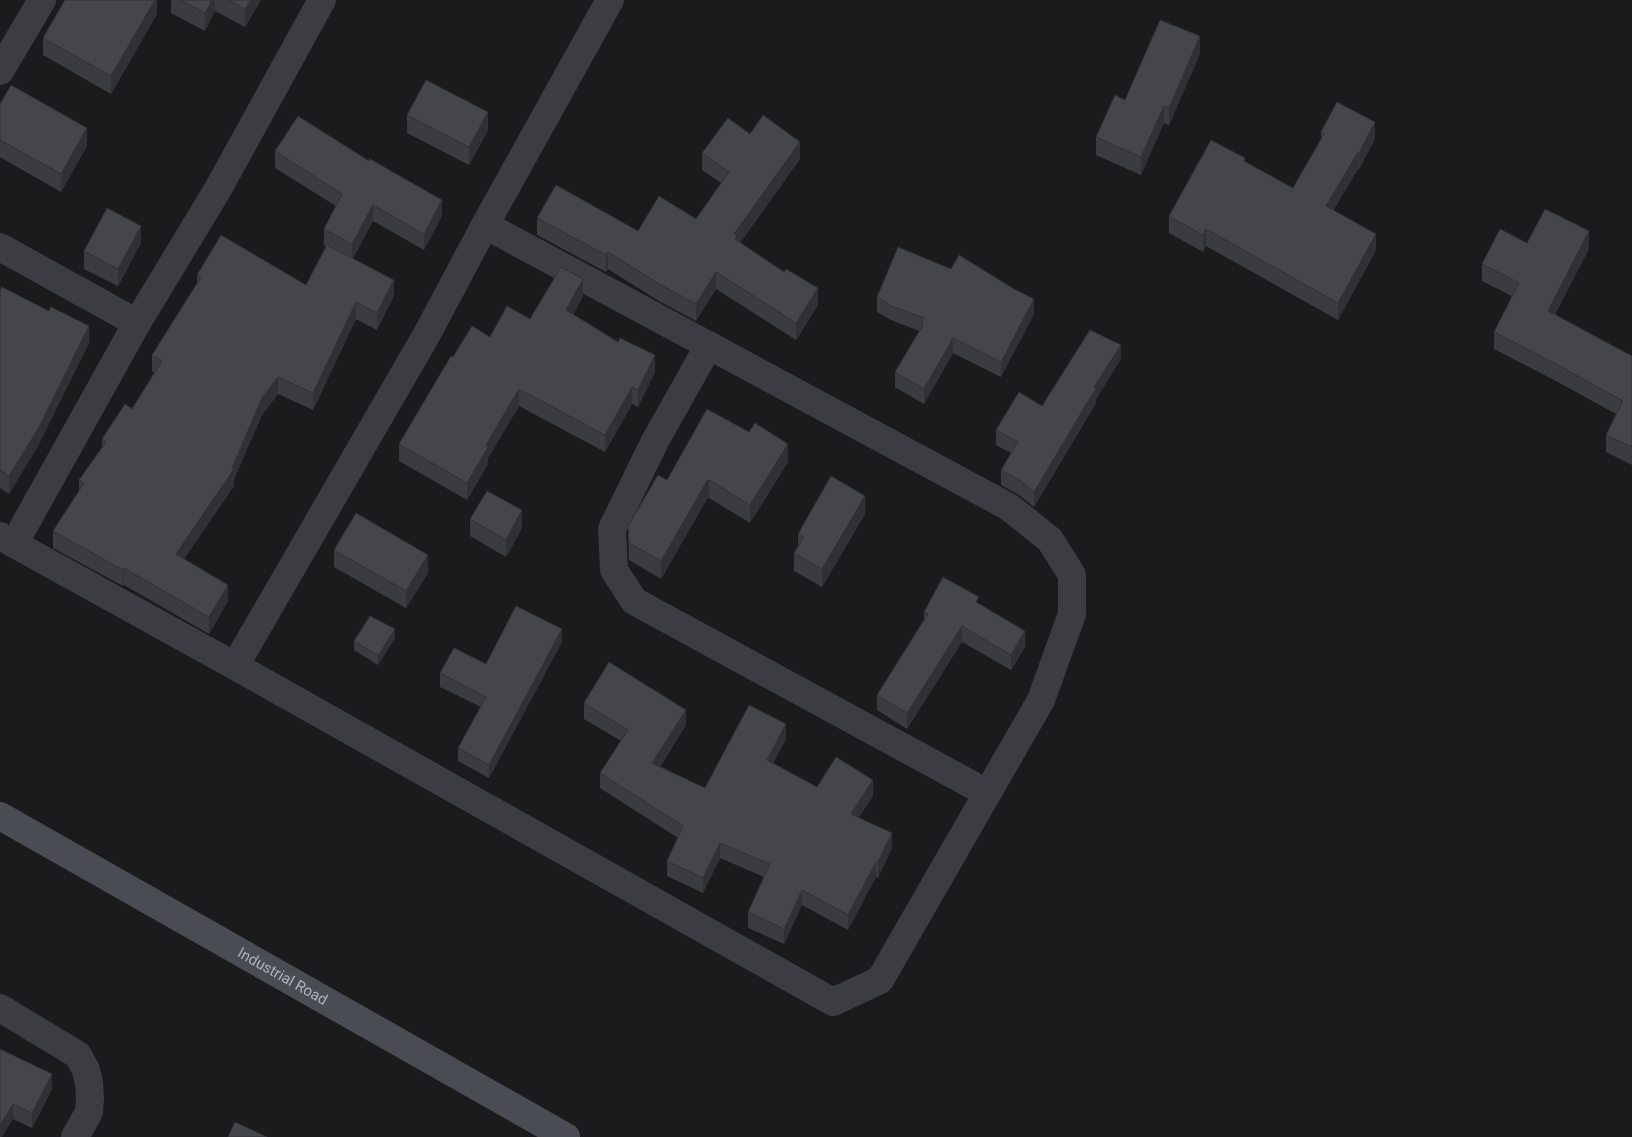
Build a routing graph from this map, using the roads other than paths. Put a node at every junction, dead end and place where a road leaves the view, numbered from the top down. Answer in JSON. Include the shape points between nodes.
{"nodes":[{"id":1,"x":42,"y":0,"type":"edge"},
{"id":2,"x":322,"y":0,"type":"edge"},
{"id":3,"x":610,"y":0,"type":"edge"},
{"id":4,"x":0,"y":71,"type":"edge"},
{"id":5,"x":485,"y":225,"type":"junction"},
{"id":6,"x":0,"y":248,"type":"edge"},
{"id":7,"x":137,"y":323,"type":"junction"},
{"id":8,"x":709,"y":345,"type":"junction"},
{"id":9,"x":7,"y":540,"type":"edge"},
{"id":10,"x":235,"y":666,"type":"junction"},
{"id":11,"x":988,"y":793,"type":"junction"},
{"id":12,"x":0,"y":816,"type":"edge"},
{"id":13,"x":0,"y":1008,"type":"edge"},
{"id":14,"x":75,"y":1137,"type":"edge"},
{"id":15,"x":566,"y":1137,"type":"edge"}],
"edges":[{"from":1,"to":4,"type":"street"},
{"from":2,"to":7,"type":"street","via":[[218,189]]},
{"from":3,"to":5,"type":"street"},
{"from":5,"to":8,"type":"street"},
{"from":5,"to":10,"type":"street","via":[[427,334]]},
{"from":6,"to":7,"type":"street"},
{"from":7,"to":9,"type":"street"},
{"from":8,"to":11,"type":"street","via":[[1009,507],[1050,540],[1072,574],[1072,614],[1041,700]]},
{"from":8,"to":11,"type":"street","via":[[655,440],[612,529],[614,570],[634,601]]},
{"from":9,"to":10,"type":"street"},
{"from":10,"to":11,"type":"street","via":[[833,1002],[880,980]]},
{"from":12,"to":15,"type":"street","name":"Industrial Road"},
{"from":13,"to":14,"type":"street","via":[[78,1055],[86,1070],[90,1098],[89,1112]]}]}
